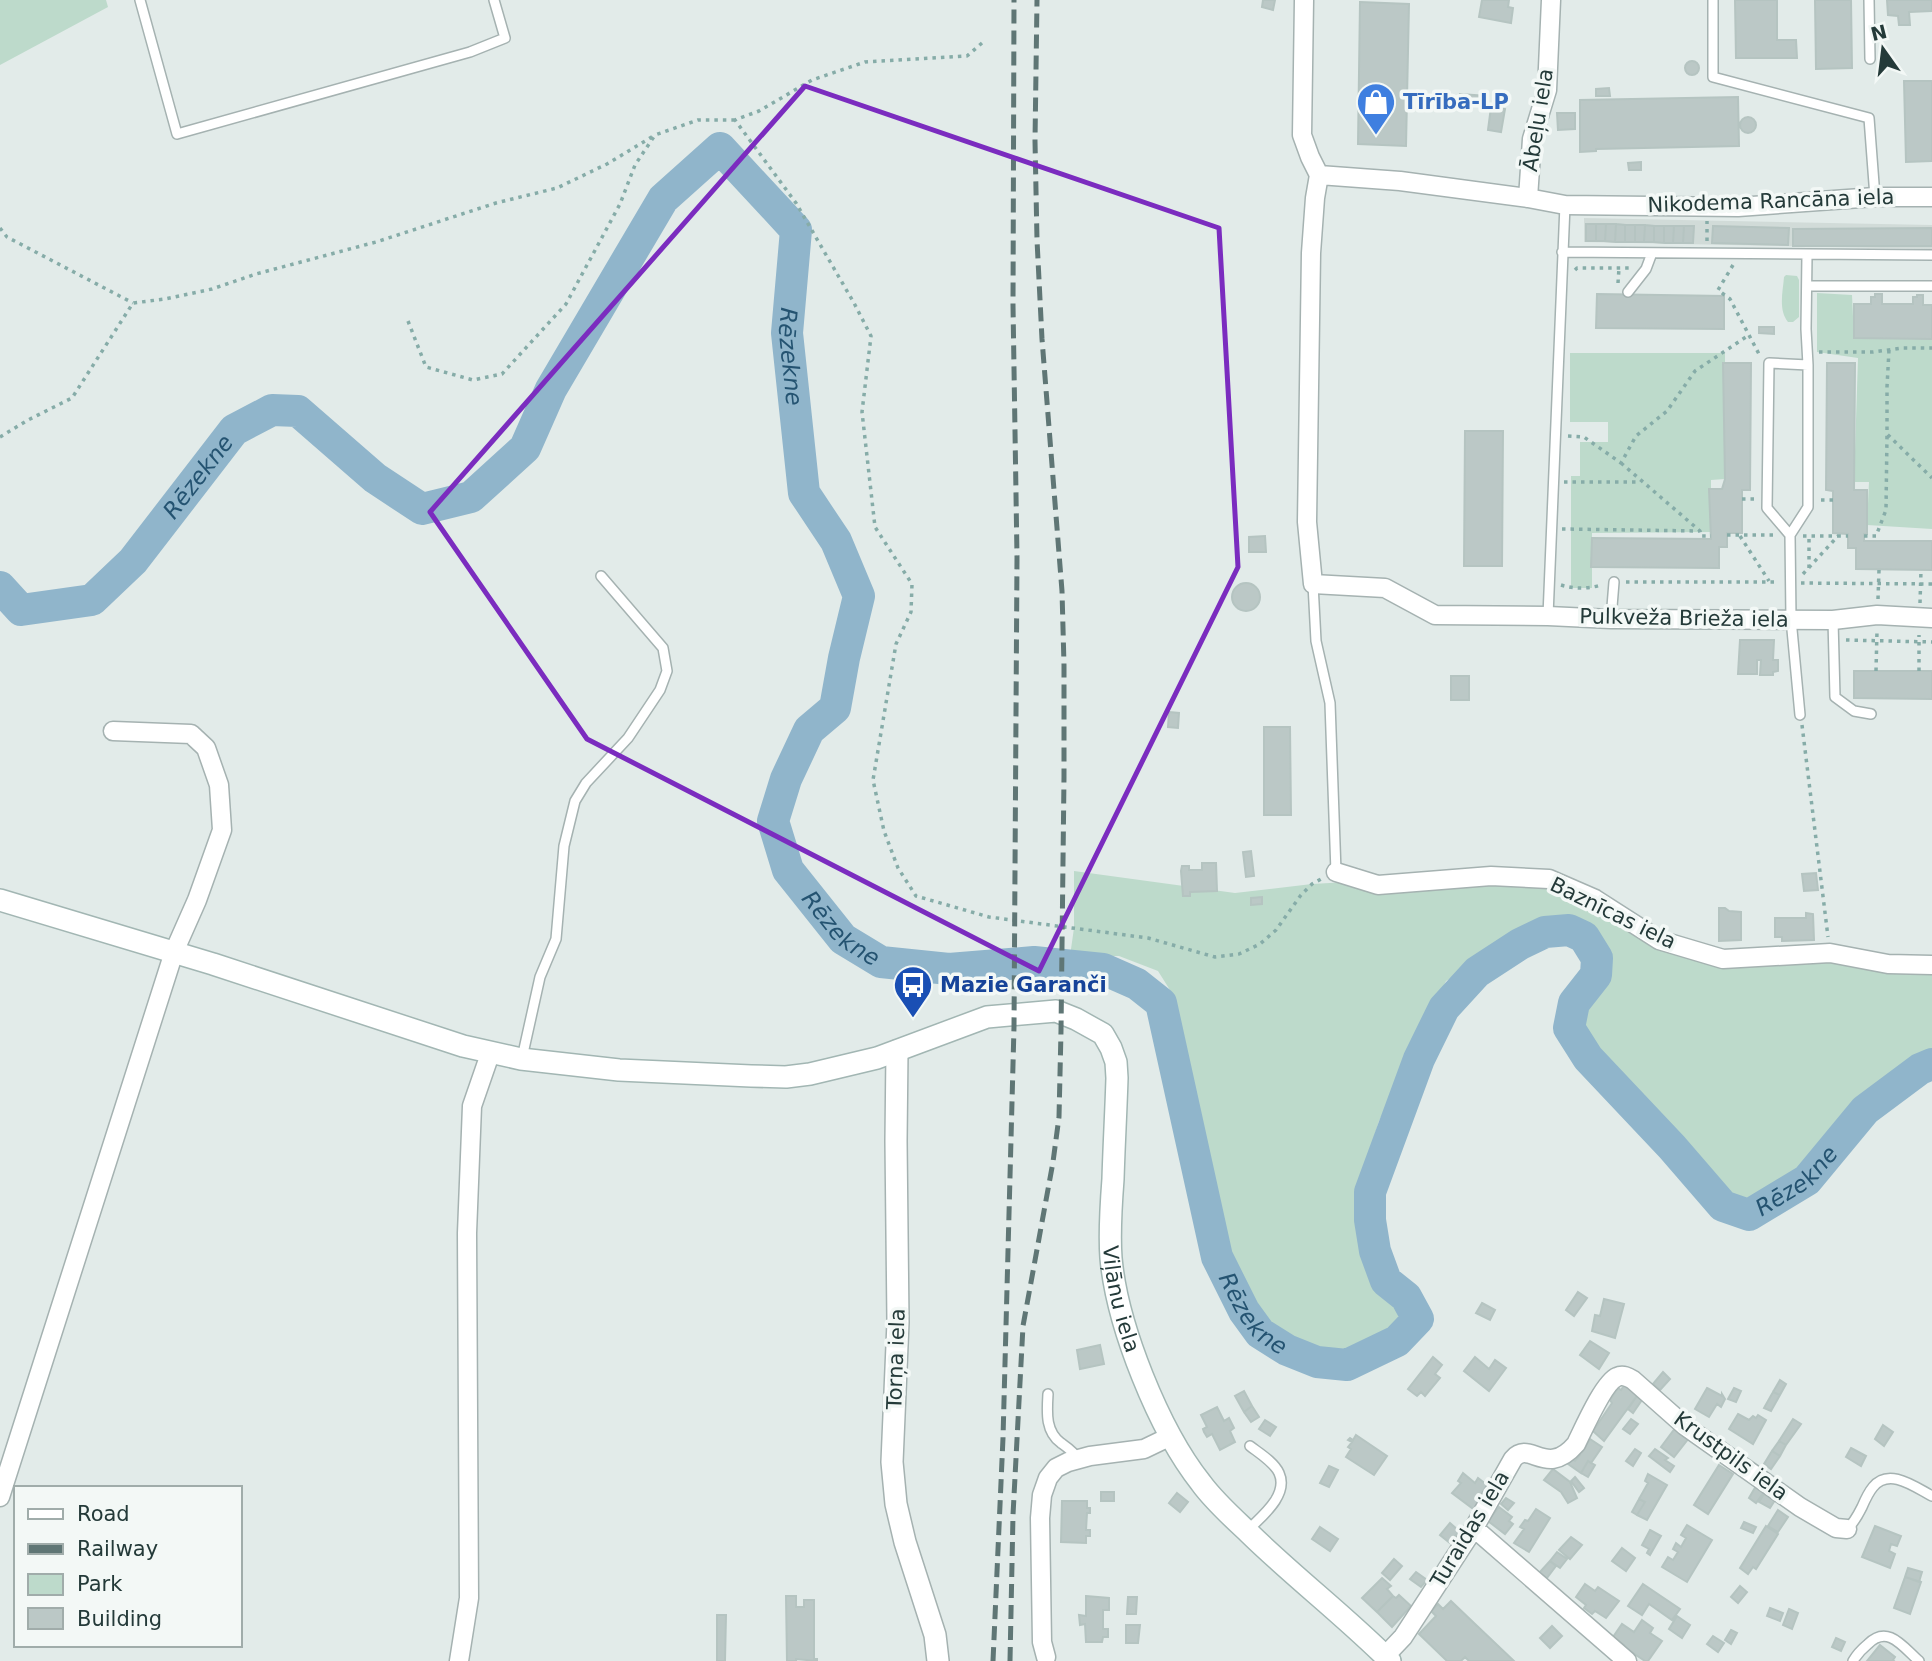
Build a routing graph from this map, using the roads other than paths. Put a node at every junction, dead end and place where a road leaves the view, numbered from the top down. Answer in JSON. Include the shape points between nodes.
{"nodes":[{"id":1,"x":140,"y":0,"type":"edge"},
{"id":2,"x":494,"y":0,"type":"edge"},
{"id":3,"x":1304,"y":0,"type":"edge"},
{"id":4,"x":1551,"y":0,"type":"edge"},
{"id":5,"x":1713,"y":0,"type":"edge"},
{"id":6,"x":1869,"y":0,"type":"edge"},
{"id":7,"x":1870,"y":59,"type":"dead end"},
{"id":8,"x":1319,"y":174,"type":"junction"},
{"id":9,"x":1875,"y":197,"type":"junction"},
{"id":10,"x":1932,"y":197,"type":"edge"},
{"id":11,"x":1528,"y":198,"type":"junction"},
{"id":12,"x":1565,"y":205,"type":"junction"},
{"id":13,"x":1562,"y":252,"type":"junction"},
{"id":14,"x":1652,"y":253,"type":"junction"},
{"id":15,"x":1807,"y":255,"type":"junction"},
{"id":16,"x":1932,"y":255,"type":"edge"},
{"id":17,"x":1808,"y":286,"type":"junction"},
{"id":18,"x":1932,"y":286,"type":"edge"},
{"id":19,"x":1628,"y":292,"type":"dead end"},
{"id":20,"x":1808,"y":365,"type":"junction"},
{"id":21,"x":1790,"y":536,"type":"junction"},
{"id":22,"x":601,"y":576,"type":"dead end"},
{"id":23,"x":1614,"y":582,"type":"road end"},
{"id":24,"x":1312,"y":584,"type":"junction"},
{"id":25,"x":1548,"y":616,"type":"junction"},
{"id":26,"x":1932,"y":618,"type":"edge"},
{"id":27,"x":1611,"y":619,"type":"junction"},
{"id":28,"x":1791,"y":619,"type":"junction"},
{"id":29,"x":1833,"y":620,"type":"junction"},
{"id":30,"x":1871,"y":714,"type":"dead end"},
{"id":31,"x":1800,"y":715,"type":"road end"},
{"id":32,"x":113,"y":731,"type":"dead end"},
{"id":33,"x":1336,"y":872,"type":"joint"},
{"id":34,"x":0,"y":900,"type":"edge"},
{"id":35,"x":174,"y":952,"type":"junction"},
{"id":36,"x":1932,"y":965,"type":"edge"},
{"id":37,"x":897,"y":1051,"type":"junction"},
{"id":38,"x":490,"y":1054,"type":"junction"},
{"id":39,"x":521,"y":1059,"type":"junction"},
{"id":40,"x":1620,"y":1376,"type":"joint"},
{"id":41,"x":1048,"y":1394,"type":"dead end"},
{"id":42,"x":1171,"y":1436,"type":"junction"},
{"id":43,"x":1250,"y":1446,"type":"dead end"},
{"id":44,"x":1078,"y":1459,"type":"junction"},
{"id":45,"x":1932,"y":1496,"type":"edge"},
{"id":46,"x":0,"y":1497,"type":"edge"},
{"id":47,"x":1474,"y":1528,"type":"junction"},
{"id":48,"x":1847,"y":1529,"type":"joint"},
{"id":49,"x":1247,"y":1531,"type":"junction"},
{"id":50,"x":1388,"y":1658,"type":"edge"},
{"id":51,"x":1046,"y":1659,"type":"edge"},
{"id":52,"x":459,"y":1661,"type":"edge"},
{"id":53,"x":939,"y":1661,"type":"edge"},
{"id":54,"x":1626,"y":1661,"type":"edge"},
{"id":55,"x":1853,"y":1661,"type":"edge"},
{"id":56,"x":1919,"y":1661,"type":"edge"}],
"edges":[{"from":1,"to":2,"type":"lane","via":[[177,134],[470,52],[505,38]]},
{"from":3,"to":8,"type":"street","via":[[1302,135]]},
{"from":4,"to":11,"type":"street","name":"Ābeļu iela","via":[[1547,90],[1532,139]]},
{"from":5,"to":9,"type":"lane","via":[[1713,77],[1869,118]]},
{"from":6,"to":7,"type":"lane"},
{"from":8,"to":11,"type":"street","name":"Nikodema Rancāna iela"},
{"from":8,"to":24,"type":"street","via":[[1311,266],[1307,522]]},
{"from":9,"to":10,"type":"street","name":"Nikodema Rancāna iela"},
{"from":9,"to":12,"type":"street","name":"Nikodema Rancāna iela","via":[[1738,207]]},
{"from":11,"to":12,"type":"street","name":"Nikodema Rancāna iela"},
{"from":12,"to":13,"type":"lane"},
{"from":13,"to":14,"type":"lane"},
{"from":13,"to":25,"type":"lane"},
{"from":14,"to":15,"type":"lane"},
{"from":14,"to":19,"type":"lane"},
{"from":15,"to":16,"type":"lane"},
{"from":15,"to":17,"type":"lane"},
{"from":17,"to":18,"type":"lane"},
{"from":17,"to":20,"type":"lane"},
{"from":20,"to":21,"type":"lane","via":[[1808,507]]},
{"from":20,"to":21,"type":"lane","via":[[1769,363],[1766,508]]},
{"from":21,"to":28,"type":"lane"},
{"from":22,"to":39,"type":"lane","via":[[663,649],[667,671],[660,690],[628,738],[575,801],[564,846],[556,939],[540,977]]},
{"from":23,"to":27,"type":"lane"},
{"from":24,"to":25,"type":"street","name":"Pulkveža Brieža iela","via":[[1385,588],[1435,615]]},
{"from":24,"to":33,"type":"lane","via":[[1316,641],[1330,703]]},
{"from":25,"to":27,"type":"street","name":"Pulkveža Brieža iela"},
{"from":26,"to":29,"type":"street","name":"Pulkveža Brieža iela","via":[[1877,615]]},
{"from":27,"to":28,"type":"street","name":"Pulkveža Brieža iela"},
{"from":28,"to":29,"type":"street","name":"Pulkveža Brieža iela"},
{"from":28,"to":31,"type":"lane"},
{"from":29,"to":30,"type":"lane","via":[[1835,697],[1854,711]]},
{"from":32,"to":35,"type":"street","via":[[191,734],[206,748],[219,785],[222,830]]},
{"from":33,"to":36,"type":"street","name":"Baznīcas iela","via":[[1378,885],[1491,876],[1549,879],[1595,899],[1659,940],[1723,959],[1830,953],[1888,964]]},
{"from":34,"to":35,"type":"main road","name":"Viļānu iela"},
{"from":35,"to":38,"type":"main road","name":"Viļānu iela"},
{"from":35,"to":46,"type":"street"},
{"from":37,"to":39,"type":"main road","name":"Viļānu iela","via":[[833,1070],[786,1077],[619,1070]]},
{"from":37,"to":42,"type":"main road","name":"Viļānu iela","via":[[987,1017],[1056,1012],[1103,1034],[1116,1062],[1117,1078],[1110,1230],[1115,1281],[1132,1345]]},
{"from":37,"to":53,"type":"main road","name":"Torņa iela","via":[[898,1322],[891,1462],[905,1542]]},
{"from":38,"to":39,"type":"main road","name":"Viļānu iela"},
{"from":38,"to":52,"type":"street","via":[[472,1106],[467,1233],[469,1598]]},
{"from":40,"to":47,"type":"street","name":"Turaidas iela","via":[[1606,1388],[1576,1444],[1562,1457],[1517,1454]]},
{"from":40,"to":48,"type":"street","name":"Krustpils iela","via":[[1633,1380],[1685,1426],[1800,1507],[1836,1528]]},
{"from":41,"to":44,"type":"lane","via":[[1050,1429]]},
{"from":42,"to":44,"type":"street","via":[[1144,1449]]},
{"from":42,"to":49,"type":"main road","name":"Viļānu iela","via":[[1201,1484]]},
{"from":43,"to":49,"type":"lane","via":[[1279,1471],[1281,1481],[1276,1502]]},
{"from":44,"to":51,"type":"street","via":[[1056,1468],[1042,1496],[1042,1642]]},
{"from":45,"to":48,"type":"lane","via":[[1899,1479],[1880,1480]]},
{"from":47,"to":50,"type":"street","name":"Turaidas iela"},
{"from":47,"to":54,"type":"street"},
{"from":49,"to":50,"type":"main road","name":"Viļānu iela"},
{"from":55,"to":56,"type":"lane","via":[[1881,1634],[1890,1636]]}]}
